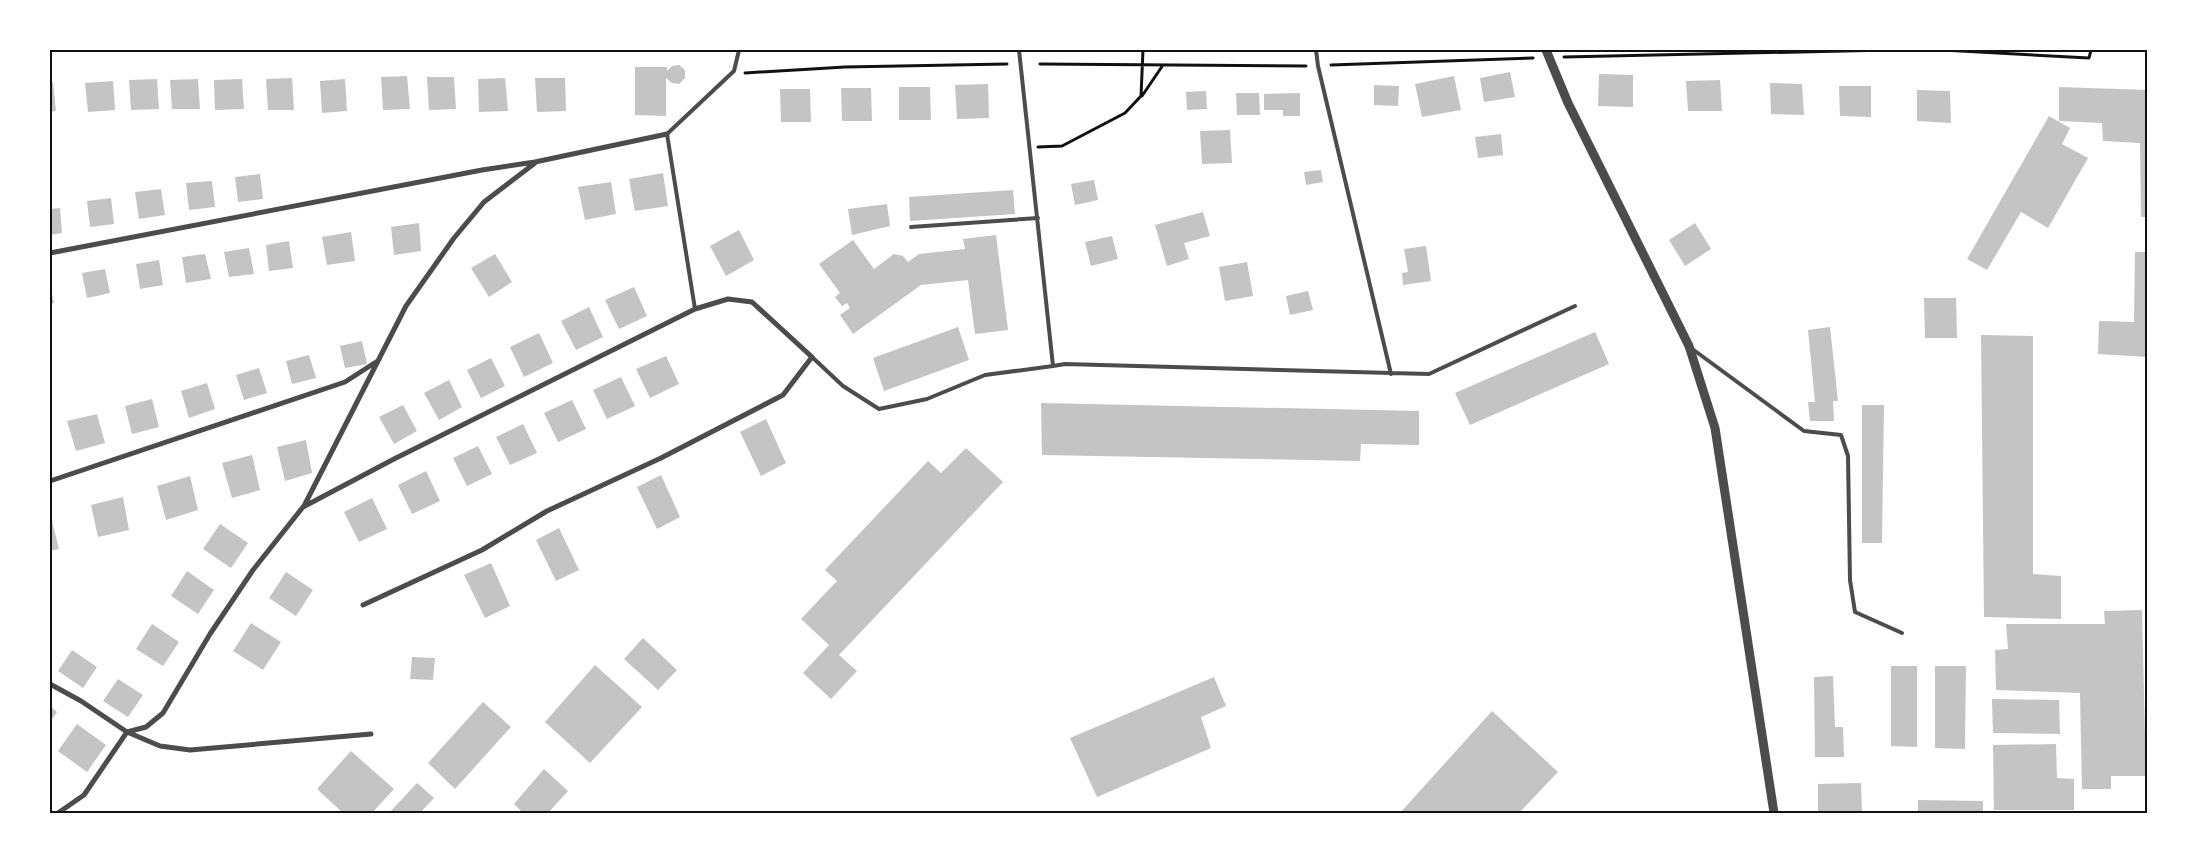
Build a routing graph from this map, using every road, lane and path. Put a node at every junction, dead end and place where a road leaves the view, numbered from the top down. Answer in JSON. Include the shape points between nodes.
{"nodes":[{"id":1,"x":739,"y":50,"type":"edge"},
{"id":2,"x":1019,"y":50,"type":"edge"},
{"id":3,"x":1143,"y":50,"type":"edge"},
{"id":4,"x":1316,"y":50,"type":"edge"},
{"id":5,"x":1546,"y":50,"type":"edge"},
{"id":6,"x":1890,"y":50,"type":"edge"},
{"id":7,"x":1942,"y":50,"type":"edge"},
{"id":8,"x":2091,"y":50,"type":"edge"},
{"id":9,"x":1564,"y":57,"type":"dead end"},
{"id":10,"x":1533,"y":58,"type":"dead end"},
{"id":11,"x":1006,"y":64,"type":"dead end"},
{"id":12,"x":1040,"y":64,"type":"dead end"},
{"id":13,"x":1143,"y":65,"type":"junction"},
{"id":14,"x":1163,"y":65,"type":"junction"},
{"id":15,"x":1306,"y":66,"type":"dead end"},
{"id":16,"x":1331,"y":66,"type":"dead end"},
{"id":17,"x":745,"y":73,"type":"dead end"},
{"id":18,"x":1141,"y":96,"type":"junction"},
{"id":19,"x":668,"y":134,"type":"junction"},
{"id":20,"x":1030,"y":148,"type":"junction"},
{"id":21,"x":535,"y":162,"type":"junction"},
{"id":22,"x":1038,"y":218,"type":"junction"},
{"id":23,"x":911,"y":227,"type":"dead end"},
{"id":24,"x":50,"y":253,"type":"edge"},
{"id":25,"x":1575,"y":306,"type":"dead end"},
{"id":26,"x":694,"y":309,"type":"junction"},
{"id":27,"x":1689,"y":346,"type":"junction"},
{"id":28,"x":812,"y":357,"type":"junction"},
{"id":29,"x":377,"y":361,"type":"junction"},
{"id":30,"x":1053,"y":366,"type":"junction"},
{"id":31,"x":1391,"y":374,"type":"junction"},
{"id":32,"x":50,"y":481,"type":"edge"},
{"id":33,"x":303,"y":507,"type":"junction"},
{"id":34,"x":363,"y":605,"type":"dead end"},
{"id":35,"x":1902,"y":633,"type":"dead end"},
{"id":36,"x":50,"y":684,"type":"edge"},
{"id":37,"x":127,"y":732,"type":"junction"},
{"id":38,"x":370,"y":734,"type":"dead end"},
{"id":39,"x":58,"y":813,"type":"edge"},
{"id":40,"x":1774,"y":813,"type":"edge"}],
"edges":[{"from":1,"to":19,"type":"lane","via":[[734,71]]},
{"from":2,"to":20,"type":"lane"},
{"from":3,"to":13,"type":"path"},
{"from":4,"to":31,"type":"lane"},
{"from":5,"to":27,"type":"street","via":[[1568,103]]},
{"from":6,"to":9,"type":"path"},
{"from":7,"to":8,"type":"path","via":[[2089,58]]},
{"from":10,"to":16,"type":"path"},
{"from":11,"to":17,"type":"path","via":[[846,67]]},
{"from":12,"to":13,"type":"path"},
{"from":13,"to":14,"type":"path"},
{"from":13,"to":18,"type":"path"},
{"from":14,"to":15,"type":"path"},
{"from":14,"to":18,"type":"path"},
{"from":18,"to":20,"type":"path","via":[[1125,113],[1062,146]]},
{"from":19,"to":21,"type":"street"},
{"from":19,"to":26,"type":"lane"},
{"from":20,"to":22,"type":"lane"},
{"from":21,"to":24,"type":"street"},
{"from":21,"to":29,"type":"street","via":[[484,202],[454,238],[406,306]]},
{"from":22,"to":23,"type":"lane"},
{"from":22,"to":30,"type":"lane"},
{"from":25,"to":31,"type":"lane","via":[[1429,374]]},
{"from":26,"to":28,"type":"street","via":[[728,298],[752,302]]},
{"from":26,"to":33,"type":"street","via":[[402,454]]},
{"from":27,"to":35,"type":"lane","via":[[1804,431],[1841,435],[1848,456],[1850,580],[1855,612]]},
{"from":27,"to":40,"type":"street","via":[[1715,428]]},
{"from":28,"to":30,"type":"lane","via":[[843,386],[879,408],[927,399],[985,375]]},
{"from":28,"to":34,"type":"street","via":[[783,395],[661,458],[546,511],[482,550]]},
{"from":29,"to":32,"type":"street","via":[[345,382]]},
{"from":29,"to":33,"type":"street"},
{"from":30,"to":31,"type":"lane"},
{"from":33,"to":37,"type":"street","via":[[253,570],[163,713],[146,727]]},
{"from":36,"to":37,"type":"street"},
{"from":37,"to":38,"type":"street","via":[[160,746],[190,750]]},
{"from":37,"to":39,"type":"street","via":[[84,795]]}]}
